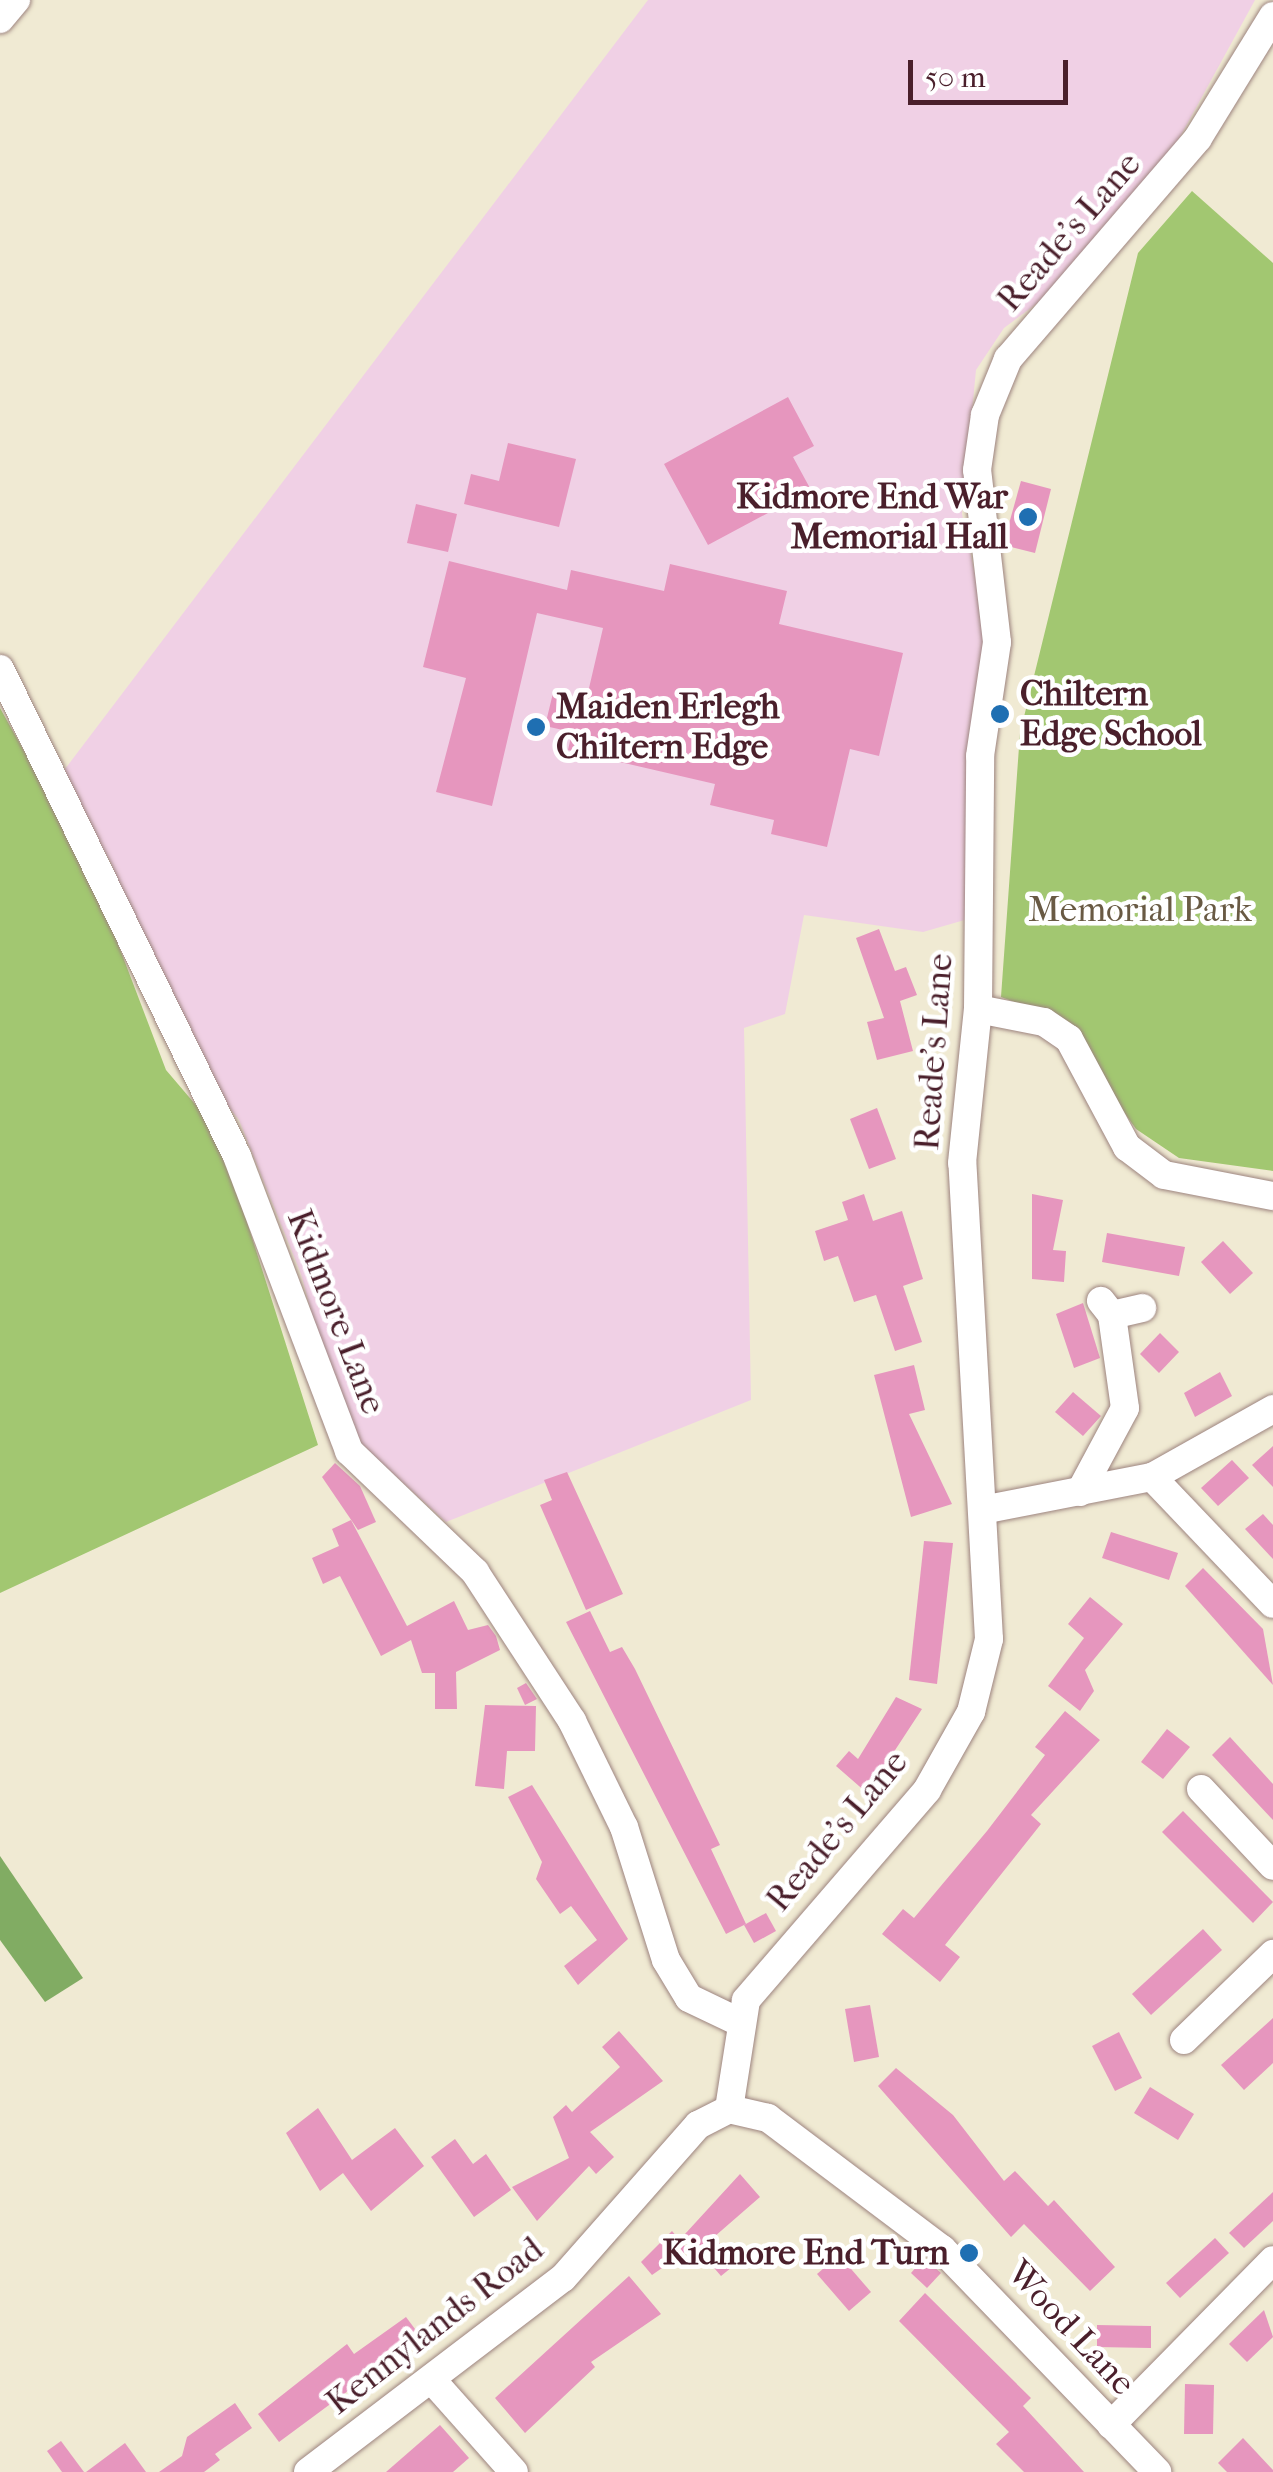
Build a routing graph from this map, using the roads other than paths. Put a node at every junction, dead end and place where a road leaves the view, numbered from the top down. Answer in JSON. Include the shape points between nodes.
{"nodes":[{"id":1,"x":16,"y":0,"type":"edge"},
{"id":2,"x":1273,"y":16,"type":"edge"},
{"id":3,"x":0,"y":19,"type":"edge"},
{"id":4,"x":0,"y":669,"type":"edge"},
{"id":5,"x":978,"y":1009,"type":"junction"},
{"id":6,"x":1273,"y":1196,"type":"edge"},
{"id":7,"x":1142,"y":1308,"type":"dead end"},
{"id":8,"x":1273,"y":1409,"type":"edge"},
{"id":9,"x":1152,"y":1477,"type":"junction"},
{"id":10,"x":1080,"y":1492,"type":"junction"},
{"id":11,"x":986,"y":1509,"type":"junction"},
{"id":12,"x":1273,"y":1604,"type":"edge"},
{"id":13,"x":1200,"y":1789,"type":"dead end"},
{"id":14,"x":1273,"y":1866,"type":"edge"},
{"id":15,"x":1273,"y":1954,"type":"edge"},
{"id":16,"x":737,"y":2021,"type":"junction"},
{"id":17,"x":1184,"y":2040,"type":"dead end"},
{"id":18,"x":730,"y":2108,"type":"junction"},
{"id":19,"x":1273,"y":2260,"type":"edge"},
{"id":20,"x":432,"y":2380,"type":"junction"},
{"id":21,"x":1110,"y":2425,"type":"junction"},
{"id":22,"x":308,"y":2472,"type":"edge"},
{"id":23,"x":514,"y":2472,"type":"edge"},
{"id":24,"x":1157,"y":2472,"type":"edge"}],
"edges":[{"from":1,"to":3,"type":"street"},
{"from":2,"to":5,"type":"street","name":"Reade's Lane","via":[[1198,138],[1008,359],[985,414],[977,470],[997,642],[980,756]]},
{"from":4,"to":16,"type":"street","name":"Kidmore Lane","via":[[237,1156],[349,1451],[475,1572],[572,1721],[624,1827],[666,1960],[689,1998]]},
{"from":5,"to":6,"type":"street","via":[[1044,1022],[1069,1039],[1127,1148],[1164,1175]]},
{"from":5,"to":11,"type":"street","name":"Reade's Lane","via":[[962,1163]]},
{"from":7,"to":10,"type":"street","via":[[1106,1308],[1125,1408]]},
{"from":8,"to":9,"type":"street"},
{"from":9,"to":10,"type":"street"},
{"from":9,"to":12,"type":"street"},
{"from":10,"to":11,"type":"street"},
{"from":11,"to":16,"type":"street","name":"Reade's Lane","via":[[989,1639],[971,1712],[927,1790],[758,1981]]},
{"from":13,"to":14,"type":"street"},
{"from":15,"to":17,"type":"street"},
{"from":16,"to":18,"type":"street","name":"Reade's Lane"},
{"from":18,"to":20,"type":"street","name":"Kennylands Road","via":[[698,2125],[563,2278]]},
{"from":18,"to":21,"type":"street","name":"Wood Lane","via":[[768,2118],[942,2250]]},
{"from":19,"to":21,"type":"street"},
{"from":20,"to":22,"type":"street","name":"Kennylands Road"},
{"from":20,"to":23,"type":"street"},
{"from":21,"to":24,"type":"street","name":"Wood Lane"}]}
